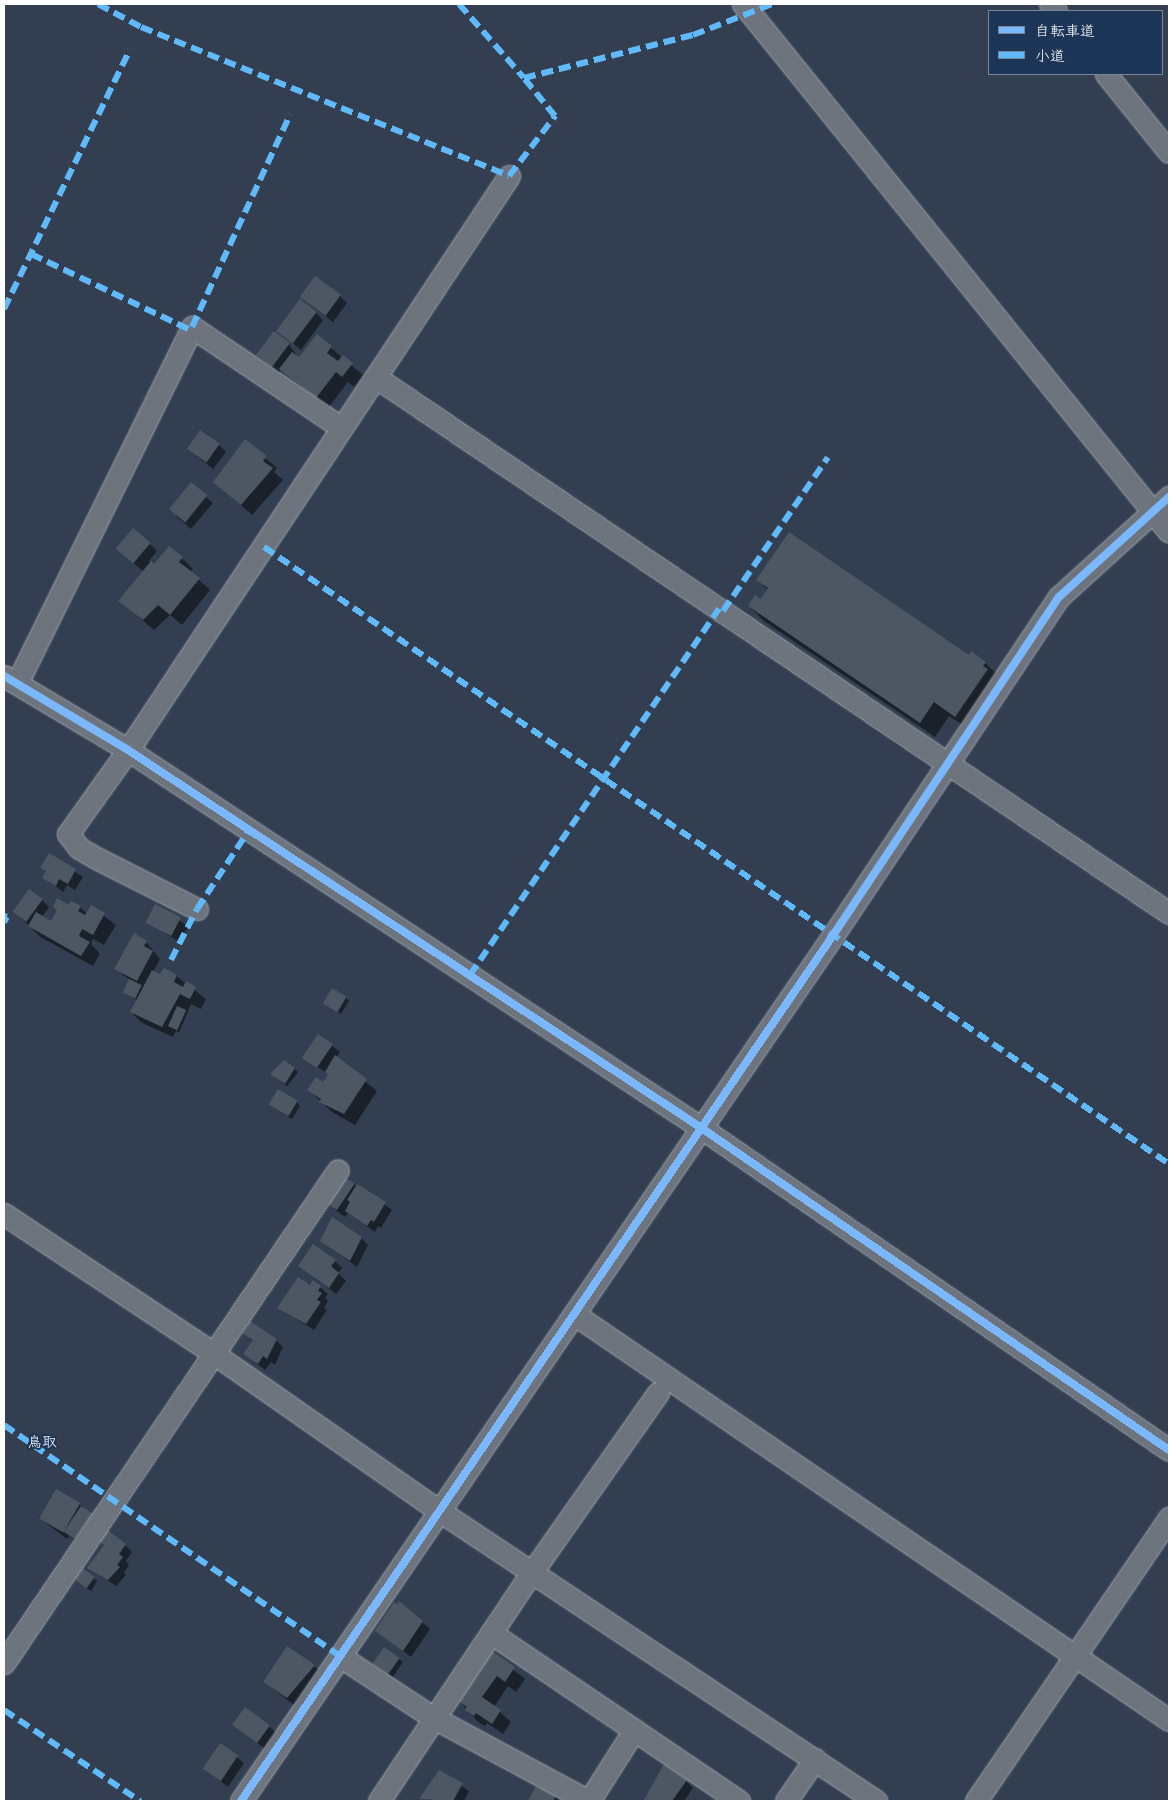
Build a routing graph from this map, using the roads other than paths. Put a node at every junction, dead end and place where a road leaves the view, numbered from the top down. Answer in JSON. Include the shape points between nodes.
{"nodes":[{"id":1,"x":743,"y":4,"type":"edge"},
{"id":2,"x":1107,"y":75,"type":"edge"},
{"id":3,"x":1169,"y":152,"type":"edge"},
{"id":4,"x":509,"y":176,"type":"dead end"},
{"id":5,"x":377,"y":378,"type":"junction"},
{"id":6,"x":340,"y":427,"type":"junction"},
{"id":7,"x":1169,"y":497,"type":"edge"},
{"id":8,"x":1152,"y":510,"type":"junction"},
{"id":9,"x":1169,"y":532,"type":"edge"},
{"id":10,"x":10,"y":680,"type":"edge"},
{"id":11,"x":128,"y":750,"type":"junction"},
{"id":12,"x":948,"y":763,"type":"junction"},
{"id":13,"x":197,"y":909,"type":"dead end"},
{"id":14,"x":1169,"y":913,"type":"edge"},
{"id":15,"x":700,"y":1127,"type":"junction"},
{"id":16,"x":338,"y":1170,"type":"dead end"},
{"id":17,"x":4,"y":1214,"type":"edge"},
{"id":18,"x":574,"y":1314,"type":"junction"},
{"id":19,"x":213,"y":1353,"type":"junction"},
{"id":20,"x":658,"y":1393,"type":"dead end"},
{"id":21,"x":1169,"y":1450,"type":"edge"},
{"id":22,"x":438,"y":1510,"type":"junction"},
{"id":23,"x":1169,"y":1518,"type":"edge"},
{"id":24,"x":532,"y":1572,"type":"junction"},
{"id":25,"x":491,"y":1633,"type":"junction"},
{"id":26,"x":1075,"y":1656,"type":"junction"},
{"id":27,"x":341,"y":1657,"type":"junction"},
{"id":28,"x":4,"y":1663,"type":"edge"},
{"id":29,"x":434,"y":1718,"type":"junction"},
{"id":30,"x":1169,"y":1720,"type":"edge"},
{"id":31,"x":634,"y":1730,"type":"junction"},
{"id":32,"x":815,"y":1759,"type":"junction"},
{"id":33,"x":241,"y":1801,"type":"edge"},
{"id":34,"x":379,"y":1801,"type":"edge"},
{"id":35,"x":589,"y":1801,"type":"edge"},
{"id":36,"x":739,"y":1801,"type":"edge"},
{"id":37,"x":786,"y":1801,"type":"edge"},
{"id":38,"x":876,"y":1801,"type":"edge"},
{"id":39,"x":976,"y":1801,"type":"edge"}],
"edges":[{"from":1,"to":8,"type":"street"},
{"from":2,"to":3,"type":"street"},
{"from":4,"to":5,"type":"street"},
{"from":5,"to":6,"type":"street"},
{"from":5,"to":12,"type":"street"},
{"from":6,"to":10,"type":"street","via":[[192,327]]},
{"from":6,"to":11,"type":"street"},
{"from":7,"to":8,"type":"street"},
{"from":8,"to":9,"type":"street"},
{"from":8,"to":12,"type":"street","via":[[1059,597]]},
{"from":10,"to":11,"type":"street"},
{"from":11,"to":13,"type":"street","via":[[68,834],[79,848]]},
{"from":11,"to":15,"type":"street"},
{"from":12,"to":14,"type":"street"},
{"from":12,"to":15,"type":"street"},
{"from":15,"to":18,"type":"street"},
{"from":15,"to":21,"type":"street"},
{"from":16,"to":19,"type":"street"},
{"from":17,"to":19,"type":"street"},
{"from":18,"to":22,"type":"street"},
{"from":18,"to":26,"type":"street"},
{"from":19,"to":22,"type":"street"},
{"from":19,"to":28,"type":"street"},
{"from":20,"to":24,"type":"street"},
{"from":22,"to":24,"type":"street"},
{"from":22,"to":27,"type":"street"},
{"from":23,"to":26,"type":"street"},
{"from":24,"to":25,"type":"street"},
{"from":24,"to":32,"type":"street"},
{"from":25,"to":29,"type":"street"},
{"from":25,"to":31,"type":"street"},
{"from":26,"to":30,"type":"street"},
{"from":26,"to":39,"type":"street"},
{"from":27,"to":29,"type":"street"},
{"from":27,"to":33,"type":"street"},
{"from":29,"to":34,"type":"street"},
{"from":29,"to":35,"type":"street"},
{"from":31,"to":35,"type":"street"},
{"from":31,"to":36,"type":"street"},
{"from":32,"to":37,"type":"street"},
{"from":32,"to":38,"type":"street"}]}
